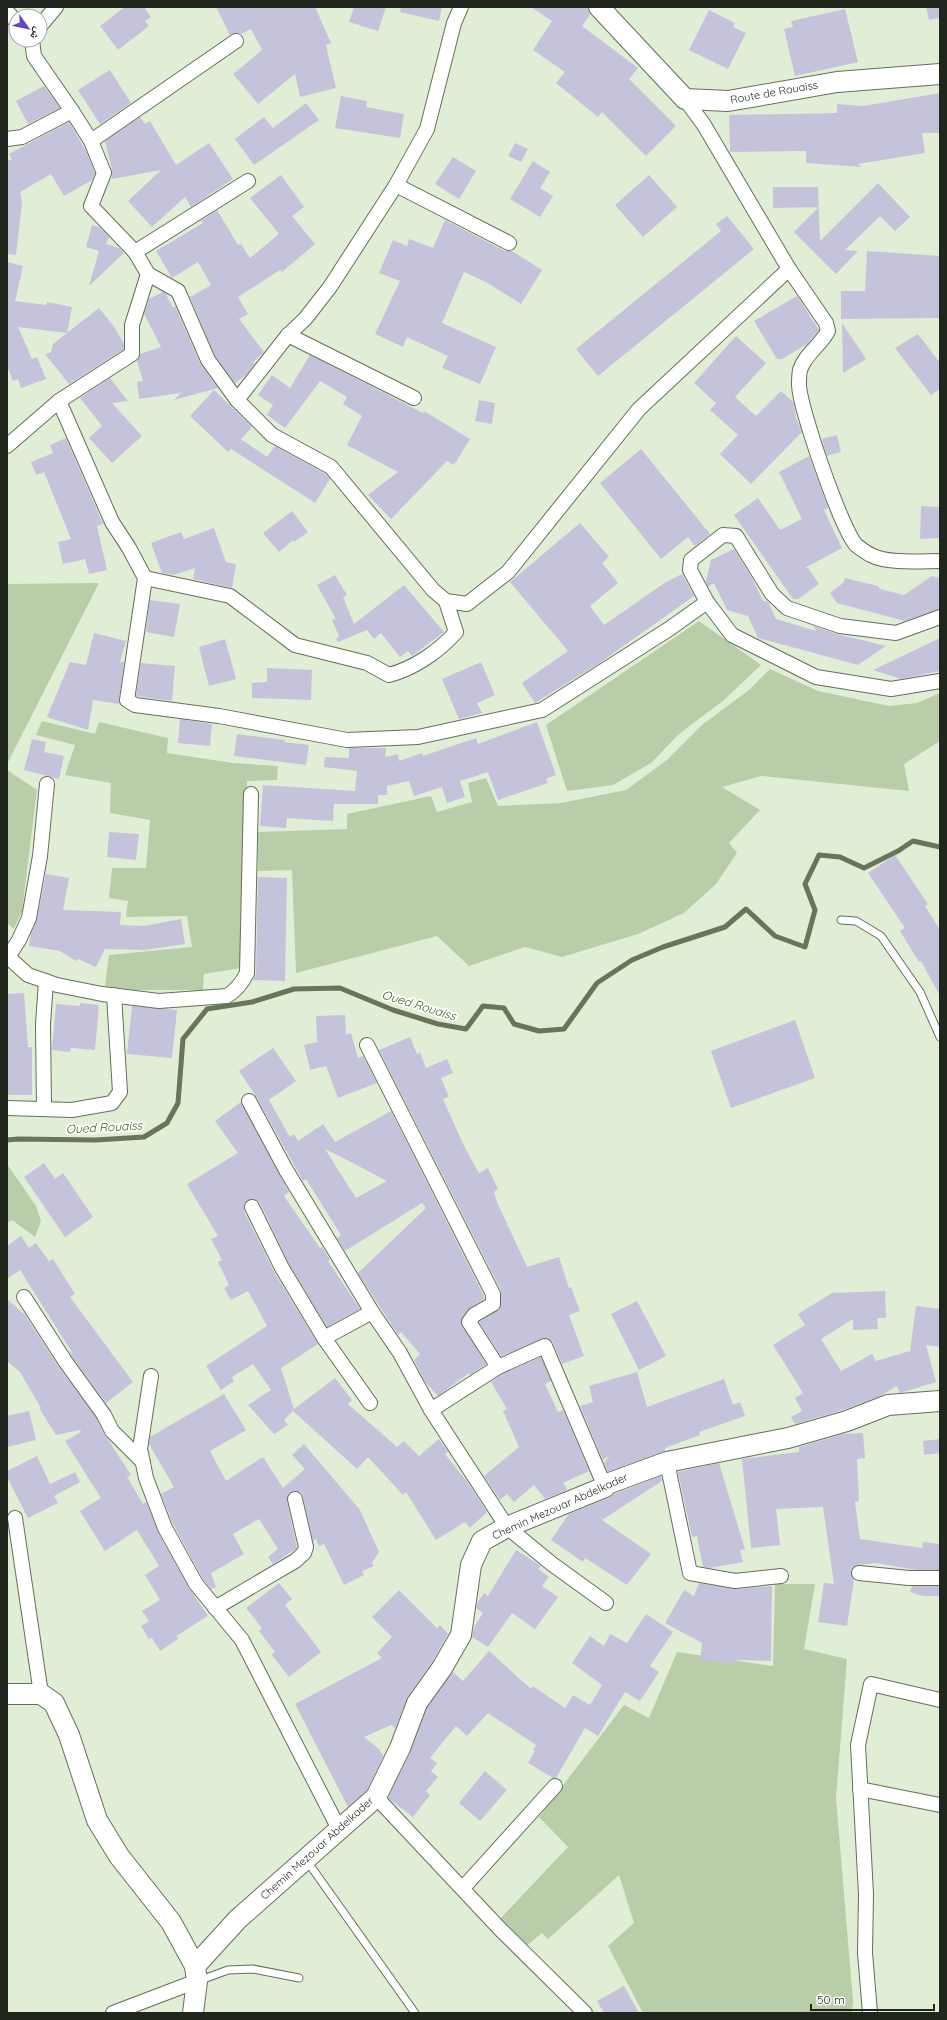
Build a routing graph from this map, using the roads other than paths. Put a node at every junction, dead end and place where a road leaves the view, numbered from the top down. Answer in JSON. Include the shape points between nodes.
{"nodes":[{"id":1,"x":56,"y":7,"type":"edge"},
{"id":2,"x":461,"y":7,"type":"edge"},
{"id":3,"x":599,"y":7,"type":"edge"},
{"id":4,"x":48,"y":16,"type":"edge"},
{"id":5,"x":236,"y":41,"type":"dead end"},
{"id":6,"x":33,"y":48,"type":"edge"},
{"id":7,"x":940,"y":74,"type":"edge"},
{"id":8,"x":685,"y":98,"type":"junction"},
{"id":9,"x":72,"y":111,"type":"junction"},
{"id":10,"x":7,"y":139,"type":"edge"},
{"id":11,"x":91,"y":141,"type":"junction"},
{"id":12,"x":248,"y":181,"type":"dead end"},
{"id":13,"x":396,"y":185,"type":"junction"},
{"id":14,"x":509,"y":243,"type":"dead end"},
{"id":15,"x":135,"y":252,"type":"junction"},
{"id":16,"x":789,"y":269,"type":"junction"},
{"id":17,"x":148,"y":274,"type":"junction"},
{"id":18,"x":288,"y":335,"type":"junction"},
{"id":19,"x":414,"y":398,"type":"dead end"},
{"id":20,"x":237,"y":400,"type":"junction"},
{"id":21,"x":59,"y":401,"type":"junction"},
{"id":22,"x":7,"y":446,"type":"edge"},
{"id":23,"x":940,"y":561,"type":"edge"},
{"id":24,"x":145,"y":578,"type":"junction"},
{"id":25,"x":446,"y":601,"type":"junction"},
{"id":26,"x":707,"y":602,"type":"junction"},
{"id":27,"x":940,"y":617,"type":"edge"},
{"id":28,"x":940,"y":681,"type":"edge"},
{"id":29,"x":47,"y":784,"type":"dead end"},
{"id":30,"x":251,"y":794,"type":"dead end"},
{"id":31,"x":841,"y":920,"type":"dead end"},
{"id":32,"x":7,"y":957,"type":"edge"},
{"id":33,"x":46,"y":981,"type":"junction"},
{"id":34,"x":114,"y":995,"type":"junction"},
{"id":35,"x":940,"y":1037,"type":"edge"},
{"id":36,"x":367,"y":1045,"type":"dead end"},
{"id":37,"x":249,"y":1101,"type":"dead end"},
{"id":38,"x":7,"y":1108,"type":"edge"},
{"id":39,"x":44,"y":1109,"type":"junction"},
{"id":40,"x":252,"y":1206,"type":"dead end"},
{"id":41,"x":24,"y":1297,"type":"dead end"},
{"id":42,"x":372,"y":1312,"type":"junction"},
{"id":43,"x":324,"y":1338,"type":"junction"},
{"id":44,"x":498,"y":1367,"type":"junction"},
{"id":45,"x":152,"y":1376,"type":"dead end"},
{"id":46,"x":940,"y":1401,"type":"edge"},
{"id":47,"x":370,"y":1403,"type":"dead end"},
{"id":48,"x":431,"y":1410,"type":"junction"},
{"id":49,"x":143,"y":1462,"type":"junction"},
{"id":50,"x":667,"y":1462,"type":"junction"},
{"id":51,"x":605,"y":1487,"type":"junction"},
{"id":52,"x":295,"y":1499,"type":"dead end"},
{"id":53,"x":15,"y":1518,"type":"dead end"},
{"id":54,"x":507,"y":1527,"type":"junction"},
{"id":55,"x":859,"y":1573,"type":"dead end"},
{"id":56,"x":781,"y":1576,"type":"dead end"},
{"id":57,"x":940,"y":1578,"type":"edge"},
{"id":58,"x":606,"y":1603,"type":"dead end"},
{"id":59,"x":215,"y":1608,"type":"junction"},
{"id":60,"x":7,"y":1694,"type":"edge"},
{"id":61,"x":41,"y":1694,"type":"junction"},
{"id":62,"x":940,"y":1700,"type":"edge"},
{"id":63,"x":554,"y":1786,"type":"dead end"},
{"id":64,"x":860,"y":1789,"type":"junction"},
{"id":65,"x":376,"y":1797,"type":"junction"},
{"id":66,"x":940,"y":1805,"type":"edge"},
{"id":67,"x":339,"y":1829,"type":"junction"},
{"id":68,"x":305,"y":1859,"type":"junction"},
{"id":69,"x":463,"y":1888,"type":"junction"},
{"id":70,"x":196,"y":1974,"type":"junction"},
{"id":71,"x":299,"y":1978,"type":"dead end"},
{"id":72,"x":113,"y":2013,"type":"edge"},
{"id":73,"x":193,"y":2013,"type":"edge"},
{"id":74,"x":415,"y":2013,"type":"edge"},
{"id":75,"x":585,"y":2013,"type":"edge"},
{"id":76,"x":870,"y":2013,"type":"edge"}],
"edges":[{"from":1,"to":4,"type":"street"},
{"from":2,"to":13,"type":"street","via":[[454,23],[427,129]]},
{"from":3,"to":8,"type":"street"},
{"from":5,"to":11,"type":"street"},
{"from":6,"to":9,"type":"street","via":[[34,56]]},
{"from":7,"to":8,"type":"street","name":"Route de Rouaiss","via":[[837,82],[728,101]]},
{"from":8,"to":16,"type":"street","via":[[704,125]]},
{"from":9,"to":10,"type":"street","via":[[22,137]]},
{"from":9,"to":11,"type":"street"},
{"from":11,"to":15,"type":"street","via":[[104,173],[91,206]]},
{"from":12,"to":15,"type":"street"},
{"from":13,"to":14,"type":"street"},
{"from":13,"to":18,"type":"street","via":[[330,287],[305,319]]},
{"from":15,"to":17,"type":"street"},
{"from":16,"to":23,"type":"street","via":[[826,323],[828,331],[824,339],[804,359],[799,386],[805,414],[842,521],[856,544],[872,556],[892,560]]},
{"from":16,"to":25,"type":"street","via":[[639,409],[508,572],[467,604]]},
{"from":17,"to":20,"type":"street","via":[[178,291],[208,360]]},
{"from":17,"to":21,"type":"street","via":[[132,325],[132,354]]},
{"from":18,"to":19,"type":"street"},
{"from":18,"to":20,"type":"street"},
{"from":20,"to":25,"type":"street","via":[[272,435],[331,467],[433,590]]},
{"from":21,"to":22,"type":"street"},
{"from":21,"to":24,"type":"street","via":[[112,522]]},
{"from":24,"to":25,"type":"street","via":[[230,596],[295,645],[367,663],[389,676],[402,672],[444,646],[456,632]]},
{"from":24,"to":26,"type":"street","via":[[127,700],[135,705],[220,716],[347,740],[418,738],[542,710],[669,630]]},
{"from":26,"to":27,"type":"street","via":[[690,570],[691,560],[723,535],[736,536],[772,594],[787,608],[840,626],[896,634]]},
{"from":26,"to":28,"type":"street","via":[[732,635],[816,677],[891,690]]},
{"from":29,"to":32,"type":"street","via":[[40,856],[30,918],[20,940]]},
{"from":30,"to":34,"type":"street","via":[[247,973],[242,983],[227,996],[159,1001]]},
{"from":31,"to":35,"type":"lane","via":[[856,921],[881,936],[920,992]]},
{"from":32,"to":33,"type":"street","via":[[28,975]]},
{"from":33,"to":34,"type":"street"},
{"from":33,"to":39,"type":"street","via":[[43,1024]]},
{"from":34,"to":39,"type":"street","via":[[120,1092],[117,1098],[112,1103],[72,1110]]},
{"from":36,"to":44,"type":"street","via":[[493,1294],[493,1304],[474,1314],[469,1322]]},
{"from":37,"to":42,"type":"street","via":[[286,1170]]},
{"from":38,"to":39,"type":"street"},
{"from":40,"to":43,"type":"street","via":[[282,1268]]},
{"from":41,"to":49,"type":"street","via":[[64,1361],[104,1415],[112,1431]]},
{"from":42,"to":43,"type":"street"},
{"from":42,"to":48,"type":"street","via":[[400,1353]]},
{"from":43,"to":47,"type":"street"},
{"from":44,"to":48,"type":"street"},
{"from":44,"to":51,"type":"street","via":[[545,1346]]},
{"from":45,"to":49,"type":"street","via":[[140,1449]]},
{"from":46,"to":50,"type":"street","name":"Chemin Mezouar Abdelkader","via":[[888,1405],[847,1421],[788,1438]]},
{"from":48,"to":54,"type":"street"},
{"from":49,"to":59,"type":"street","via":[[146,1478],[165,1528],[196,1584]]},
{"from":50,"to":51,"type":"street","name":"Chemin Mezouar Abdelkader","via":[[607,1484]]},
{"from":50,"to":56,"type":"street","via":[[690,1573],[735,1581]]},
{"from":51,"to":54,"type":"street","name":"Chemin Mezouar Abdelkader"},
{"from":52,"to":59,"type":"street","via":[[306,1547],[304,1553],[295,1561]]},
{"from":53,"to":61,"type":"street"},
{"from":54,"to":58,"type":"street"},
{"from":54,"to":65,"type":"street","name":"Chemin Mezouar Abdelkader","via":[[482,1541],[471,1565],[461,1635],[417,1703],[400,1748]]},
{"from":55,"to":57,"type":"street"},
{"from":59,"to":67,"type":"street","via":[[242,1640]]},
{"from":60,"to":61,"type":"street"},
{"from":61,"to":70,"type":"street","via":[[54,1703],[69,1735],[97,1820],[119,1856],[170,1922]]},
{"from":62,"to":64,"type":"street","via":[[871,1684],[858,1745]]},
{"from":63,"to":69,"type":"street"},
{"from":64,"to":66,"type":"street"},
{"from":64,"to":76,"type":"street","via":[[866,1894],[865,1953]]},
{"from":65,"to":67,"type":"street","name":"Chemin Mezouar Abdelkader"},
{"from":65,"to":69,"type":"street"},
{"from":67,"to":68,"type":"street","name":"Chemin Mezouar Abdelkader"},
{"from":68,"to":70,"type":"street","name":"Chemin Mezouar Abdelkader","via":[[238,1918]]},
{"from":68,"to":74,"type":"lane"},
{"from":69,"to":75,"type":"street","via":[[500,1929]]},
{"from":70,"to":71,"type":"lane","via":[[253,1969]]},
{"from":70,"to":72,"type":"street"},
{"from":70,"to":73,"type":"street"}]}
